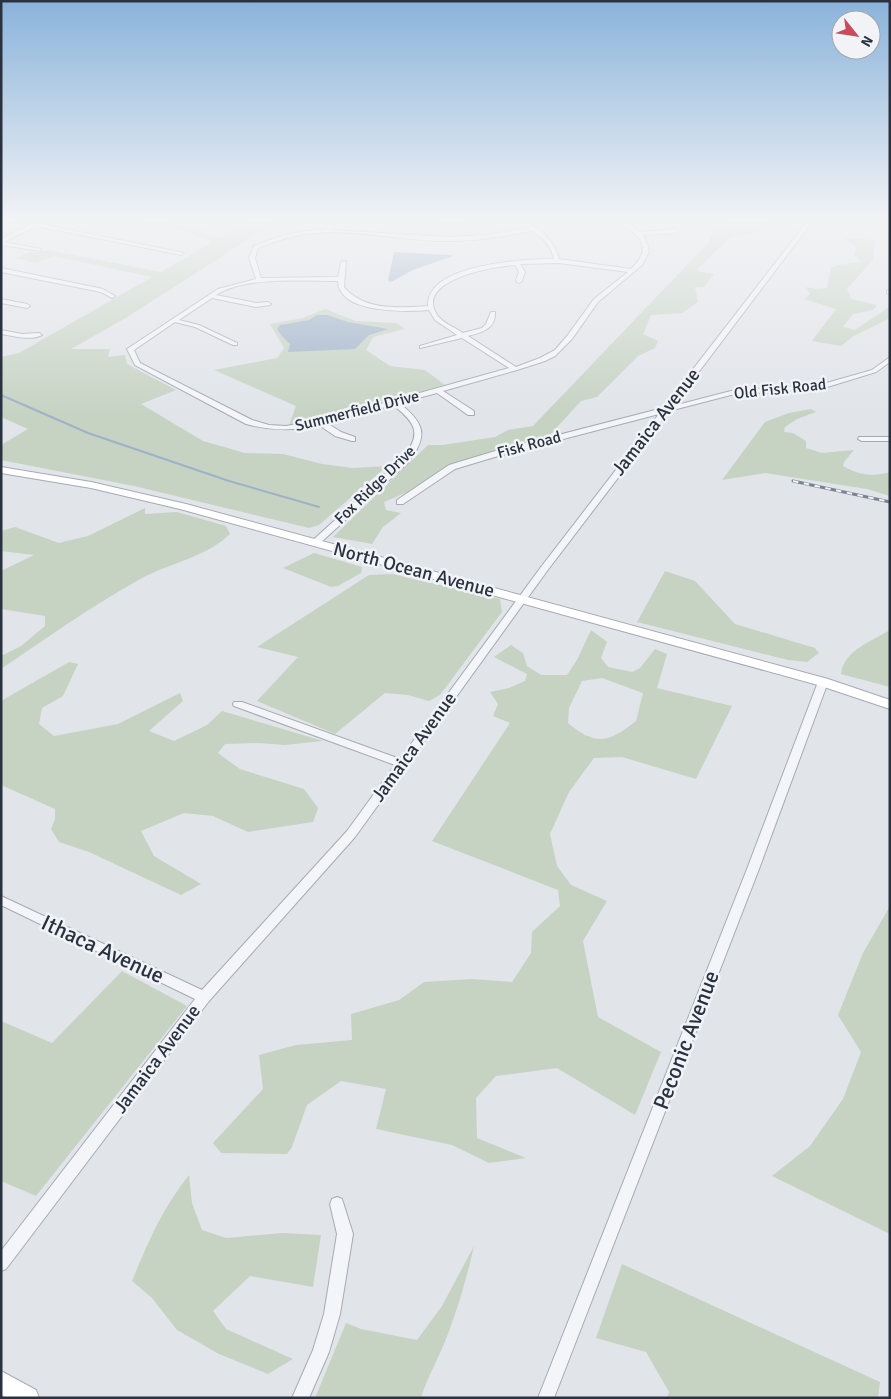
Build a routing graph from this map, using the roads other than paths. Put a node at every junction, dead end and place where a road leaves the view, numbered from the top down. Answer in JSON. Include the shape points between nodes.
{"nodes":[{"id":1,"x":66,"y":283,"type":"edge"},
{"id":2,"x":246,"y":283,"type":"edge"},
{"id":3,"x":342,"y":283,"type":"edge"},
{"id":4,"x":445,"y":283,"type":"edge"},
{"id":5,"x":617,"y":283,"type":"edge"},
{"id":6,"x":763,"y":283,"type":"edge"},
{"id":7,"x":112,"y":296,"type":"dead end"},
{"id":8,"x":210,"y":296,"type":"junction"},
{"id":9,"x":1,"y":301,"type":"edge"},
{"id":10,"x":268,"y":304,"type":"dead end"},
{"id":11,"x":27,"y":306,"type":"dead end"},
{"id":12,"x":430,"y":308,"type":"junction"},
{"id":13,"x":493,"y":313,"type":"dead end"},
{"id":14,"x":173,"y":320,"type":"junction"},
{"id":15,"x":1,"y":332,"type":"edge"},
{"id":16,"x":39,"y":335,"type":"dead end"},
{"id":17,"x":463,"y":336,"type":"junction"},
{"id":18,"x":235,"y":344,"type":"dead end"},
{"id":19,"x":422,"y":347,"type":"dead end"},
{"id":20,"x":888,"y":362,"type":"edge"},
{"id":21,"x":515,"y":369,"type":"junction"},
{"id":22,"x":437,"y":390,"type":"junction"},
{"id":23,"x":393,"y":402,"type":"junction"},
{"id":24,"x":667,"y":409,"type":"junction"},
{"id":25,"x":470,"y":413,"type":"dead end"},
{"id":26,"x":321,"y":423,"type":"junction"},
{"id":27,"x":352,"y":439,"type":"dead end"},
{"id":28,"x":862,"y":439,"type":"dead end"},
{"id":29,"x":890,"y":439,"type":"edge"},
{"id":30,"x":1,"y":470,"type":"edge"},
{"id":31,"x":400,"y":502,"type":"dead end"},
{"id":32,"x":315,"y":543,"type":"junction"},
{"id":33,"x":522,"y":599,"type":"junction"},
{"id":34,"x":824,"y":682,"type":"junction"},
{"id":35,"x":890,"y":696,"type":"edge"},
{"id":36,"x":238,"y":704,"type":"dead end"},
{"id":37,"x":890,"y":705,"type":"edge"},
{"id":38,"x":402,"y":764,"type":"junction"},
{"id":39,"x":1,"y":900,"type":"edge"},
{"id":40,"x":204,"y":997,"type":"junction"},
{"id":41,"x":337,"y":1204,"type":"dead end"},
{"id":42,"x":1,"y":1264,"type":"edge"},
{"id":43,"x":1,"y":1382,"type":"edge"},
{"id":44,"x":28,"y":1398,"type":"edge"},
{"id":45,"x":300,"y":1398,"type":"edge"},
{"id":46,"x":546,"y":1398,"type":"edge"}],
"edges":[{"from":1,"to":7,"type":"street"},
{"from":2,"to":8,"type":"street","name":"Summerfield Drive"},
{"from":3,"to":12,"type":"street","via":[[343,290],[364,304],[401,310]]},
{"from":4,"to":12,"type":"street","via":[[433,293]]},
{"from":5,"to":21,"type":"street","name":"Summerfield Drive","via":[[590,306],[558,351]]},
{"from":6,"to":24,"type":"street","name":"Jamaica Avenue"},
{"from":8,"to":10,"type":"street","via":[[256,305]]},
{"from":8,"to":14,"type":"street","name":"Summerfield Drive"},
{"from":9,"to":11,"type":"street"},
{"from":12,"to":17,"type":"street","via":[[437,319]]},
{"from":13,"to":17,"type":"street","via":[[489,325]]},
{"from":14,"to":18,"type":"street","via":[[197,326]]},
{"from":14,"to":26,"type":"street","name":"Summerfield Drive","via":[[130,349],[137,364],[249,422],[269,428],[296,429]]},
{"from":15,"to":16,"type":"street"},
{"from":17,"to":19,"type":"street"},
{"from":17,"to":21,"type":"street"},
{"from":20,"to":24,"type":"street","name":"Old Fisk Road","via":[[874,371],[824,386],[731,393]]},
{"from":21,"to":22,"type":"street","name":"Summerfield Drive"},
{"from":22,"to":23,"type":"street","name":"Summerfield Drive"},
{"from":22,"to":25,"type":"street"},
{"from":23,"to":26,"type":"street","name":"Summerfield Drive"},
{"from":23,"to":32,"type":"street","name":"Fox Ridge Drive","via":[[418,425],[420,440],[416,448]]},
{"from":24,"to":31,"type":"street","name":"Fisk Road","via":[[452,467]]},
{"from":24,"to":33,"type":"street","name":"Jamaica Avenue"},
{"from":26,"to":27,"type":"street"},
{"from":28,"to":29,"type":"street"},
{"from":30,"to":32,"type":"main road","name":"North Ocean Avenue","via":[[144,497]]},
{"from":32,"to":33,"type":"main road","name":"North Ocean Avenue"},
{"from":33,"to":34,"type":"main road","name":"North Ocean Avenue"},
{"from":33,"to":38,"type":"street","name":"Jamaica Avenue"},
{"from":34,"to":35,"type":"main road","name":"North Ocean Avenue"},
{"from":34,"to":37,"type":"main road","name":"North Ocean Avenue"},
{"from":34,"to":46,"type":"street","name":"Peconic Avenue"},
{"from":36,"to":38,"type":"street"},
{"from":38,"to":40,"type":"street","name":"Jamaica Avenue","via":[[351,834]]},
{"from":39,"to":40,"type":"street","name":"Ithaca Avenue"},
{"from":40,"to":42,"type":"street","name":"Jamaica Avenue"},
{"from":41,"to":45,"type":"street","via":[[346,1234],[332,1314]]},
{"from":43,"to":44,"type":"main road"}]}
